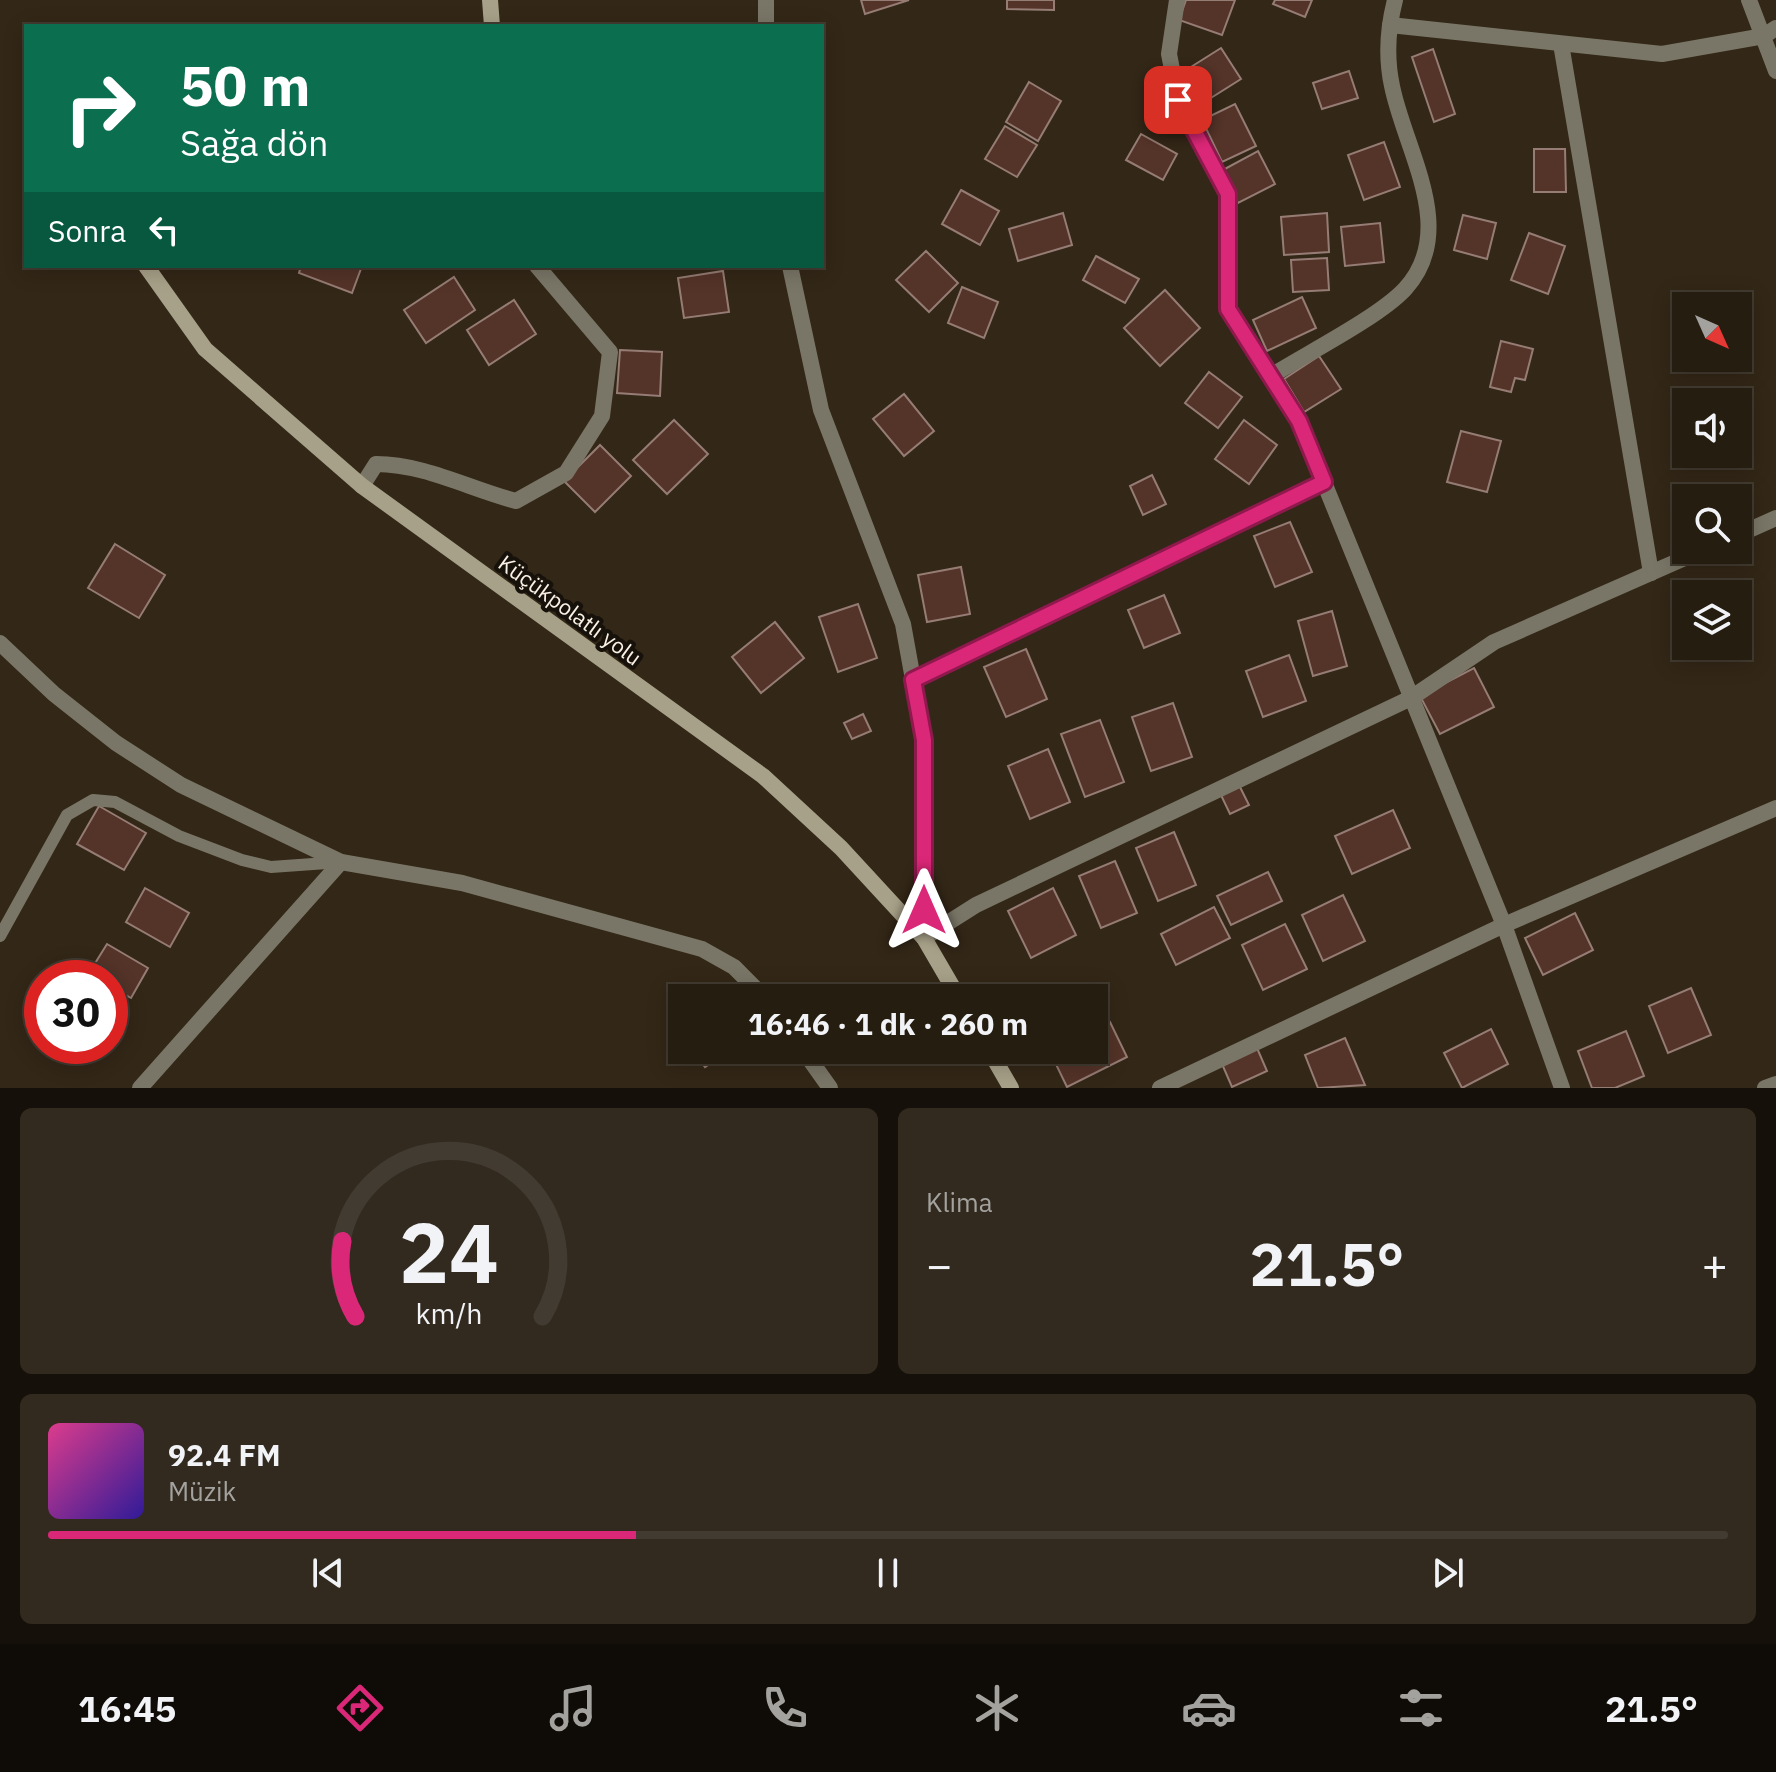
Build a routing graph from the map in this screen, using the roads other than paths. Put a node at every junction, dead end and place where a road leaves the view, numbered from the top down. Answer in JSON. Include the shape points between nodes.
{"nodes":[{"id":1,"x":490,"y":0,"type":"edge"},
{"id":2,"x":766,"y":0,"type":"edge"},
{"id":3,"x":1177,"y":0,"type":"edge"},
{"id":4,"x":1395,"y":0,"type":"edge"},
{"id":5,"x":1749,"y":0,"type":"edge"},
{"id":6,"x":492,"y":24,"type":"edge"},
{"id":7,"x":766,"y":24,"type":"edge"},
{"id":8,"x":1390,"y":25,"type":"junction"},
{"id":9,"x":1770,"y":32,"type":"edge"},
{"id":10,"x":1561,"y":44,"type":"junction"},
{"id":11,"x":1776,"y":71,"type":"edge"},
{"id":12,"x":147,"y":268,"type":"edge"},
{"id":13,"x":539,"y":268,"type":"edge"},
{"id":14,"x":790,"y":268,"type":"edge"},
{"id":15,"x":1271,"y":376,"type":"junction"},
{"id":16,"x":1324,"y":482,"type":"junction"},
{"id":17,"x":362,"y":486,"type":"junction"},
{"id":18,"x":1776,"y":518,"type":"edge"},
{"id":19,"x":1752,"y":529,"type":"edge"},
{"id":20,"x":1672,"y":564,"type":"edge"},
{"id":21,"x":1651,"y":573,"type":"junction"},
{"id":22,"x":0,"y":643,"type":"edge"},
{"id":23,"x":913,"y":680,"type":"junction"},
{"id":24,"x":1411,"y":698,"type":"junction"},
{"id":25,"x":1776,"y":808,"type":"edge"},
{"id":26,"x":341,"y":862,"type":"junction"},
{"id":27,"x":1504,"y":925,"type":"junction"},
{"id":28,"x":0,"y":936,"type":"edge"},
{"id":29,"x":924,"y":938,"type":"junction"},
{"id":30,"x":751,"y":984,"type":"edge"},
{"id":31,"x":951,"y":984,"type":"edge"},
{"id":32,"x":813,"y":1064,"type":"edge"},
{"id":33,"x":997,"y":1064,"type":"edge"},
{"id":34,"x":1776,"y":1084,"type":"edge"},
{"id":35,"x":140,"y":1088,"type":"edge"},
{"id":36,"x":830,"y":1088,"type":"edge"},
{"id":37,"x":1011,"y":1088,"type":"edge"},
{"id":38,"x":1160,"y":1088,"type":"edge"},
{"id":39,"x":1562,"y":1088,"type":"edge"},
{"id":40,"x":1765,"y":1088,"type":"edge"}],
"edges":[{"from":1,"to":6,"type":"street"},
{"from":2,"to":7,"type":"street"},
{"from":3,"to":15,"type":"street","via":[[1169,54],[1178,100],[1228,194],[1228,309]]},
{"from":4,"to":8,"type":"street"},
{"from":5,"to":9,"type":"street"},
{"from":8,"to":10,"type":"street"},
{"from":8,"to":15,"type":"street","via":[[1392,85],[1430,214],[1422,262],[1396,298]]},
{"from":9,"to":10,"type":"street","via":[[1662,54]]},
{"from":9,"to":11,"type":"street"},
{"from":10,"to":21,"type":"street"},
{"from":12,"to":17,"type":"street","name":"Küçükpolatlı yolu","via":[[205,349]]},
{"from":13,"to":17,"type":"street","via":[[610,352],[602,416],[566,473],[516,501],[405,464],[376,464]]},
{"from":14,"to":23,"type":"street","via":[[821,410],[903,624]]},
{"from":15,"to":16,"type":"street","via":[[1299,421]]},
{"from":16,"to":23,"type":"street"},
{"from":16,"to":24,"type":"street"},
{"from":17,"to":29,"type":"street","name":"Küçükpolatlı yolu","via":[[763,776],[841,848]]},
{"from":18,"to":19,"type":"street"},
{"from":20,"to":21,"type":"street"},
{"from":21,"to":24,"type":"street","via":[[1494,642]]},
{"from":22,"to":26,"type":"street","via":[[54,694],[181,785]]},
{"from":23,"to":29,"type":"street","via":[[924,740]]},
{"from":24,"to":27,"type":"street"},
{"from":24,"to":29,"type":"street","via":[[976,905]]},
{"from":25,"to":27,"type":"street"},
{"from":26,"to":28,"type":"lane","via":[[271,867],[201,846],[115,802],[93,800],[67,815]]},
{"from":26,"to":30,"type":"street","via":[[462,883],[702,949]]},
{"from":26,"to":35,"type":"street"},
{"from":27,"to":38,"type":"street"},
{"from":27,"to":39,"type":"street"},
{"from":29,"to":31,"type":"street","name":"Küçükpolatlı yolu"},
{"from":32,"to":36,"type":"street"},
{"from":33,"to":37,"type":"street"},
{"from":34,"to":40,"type":"street"}]}
